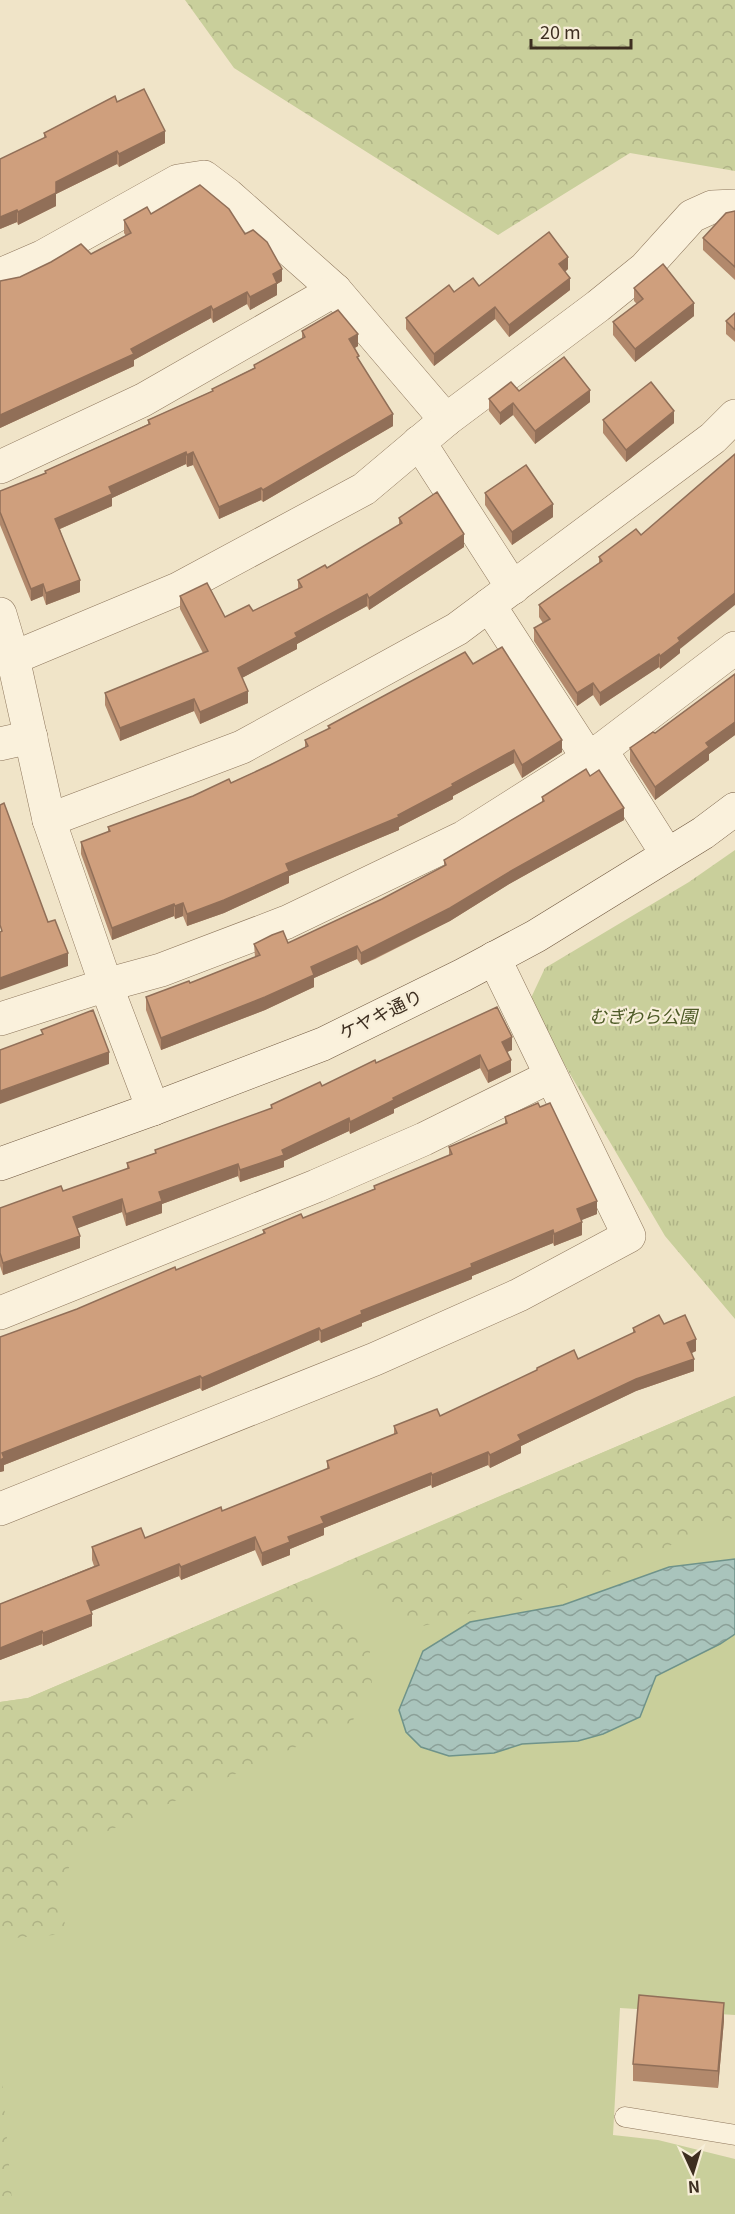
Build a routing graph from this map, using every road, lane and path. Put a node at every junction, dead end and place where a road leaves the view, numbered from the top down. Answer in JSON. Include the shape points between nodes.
{"nodes":[{"id":1,"x":735,"y":206,"type":"edge"},
{"id":2,"x":0,"y":276,"type":"edge"},
{"id":3,"x":335,"y":290,"type":"junction"},
{"id":4,"x":735,"y":416,"type":"edge"},
{"id":5,"x":446,"y":420,"type":"junction"},
{"id":6,"x":419,"y":442,"type":"junction"},
{"id":7,"x":0,"y":467,"type":"edge"},
{"id":8,"x":501,"y":596,"type":"junction"},
{"id":9,"x":0,"y":614,"type":"edge"},
{"id":10,"x":735,"y":648,"type":"edge"},
{"id":11,"x":13,"y":658,"type":"junction"},
{"id":12,"x":16,"y":741,"type":"edge"},
{"id":13,"x":595,"y":754,"type":"junction"},
{"id":14,"x":735,"y":809,"type":"edge"},
{"id":15,"x":49,"y":820,"type":"junction"},
{"id":16,"x":667,"y":854,"type":"junction"},
{"id":17,"x":494,"y":958,"type":"junction"},
{"id":18,"x":106,"y":985,"type":"junction"},
{"id":19,"x":0,"y":1019,"type":"edge"},
{"id":20,"x":551,"y":1076,"type":"junction"},
{"id":21,"x":153,"y":1109,"type":"junction"},
{"id":22,"x":0,"y":1164,"type":"edge"},
{"id":23,"x":0,"y":1313,"type":"edge"},
{"id":24,"x":0,"y":1509,"type":"edge"},
{"id":25,"x":625,"y":2117,"type":"dead end"},
{"id":26,"x":735,"y":2135,"type":"edge"}],
"edges":[{"from":1,"to":5,"type":"street","via":[[712,207],[692,216],[645,268]]},
{"from":2,"to":3,"type":"street","via":[[178,182],[204,177]]},
{"from":3,"to":5,"type":"street"},
{"from":3,"to":7,"type":"street","via":[[143,400]]},
{"from":4,"to":8,"type":"street","via":[[713,438]]},
{"from":5,"to":6,"type":"street"},
{"from":6,"to":8,"type":"street"},
{"from":6,"to":11,"type":"street","via":[[364,489],[178,589]]},
{"from":8,"to":13,"type":"street"},
{"from":8,"to":15,"type":"street","via":[[457,629],[242,747]]},
{"from":9,"to":11,"type":"street"},
{"from":10,"to":13,"type":"street"},
{"from":11,"to":12,"type":"street"},
{"from":12,"to":15,"type":"street"},
{"from":13,"to":16,"type":"street"},
{"from":13,"to":18,"type":"street","via":[[464,837],[287,922],[161,970]]},
{"from":14,"to":16,"type":"street","name":"ケヤキ通り"},
{"from":15,"to":18,"type":"street"},
{"from":16,"to":17,"type":"street","name":"ケヤキ通り"},
{"from":17,"to":20,"type":"street"},
{"from":17,"to":21,"type":"street","name":"ケヤキ通り","via":[[323,1044]]},
{"from":18,"to":19,"type":"street"},
{"from":18,"to":21,"type":"street"},
{"from":20,"to":23,"type":"street","via":[[424,1139],[316,1186]]},
{"from":20,"to":24,"type":"street","via":[[629,1236],[519,1295],[375,1359]]},
{"from":21,"to":22,"type":"street","name":"ケヤキ通り"},
{"from":25,"to":26,"type":"lane"}]}
